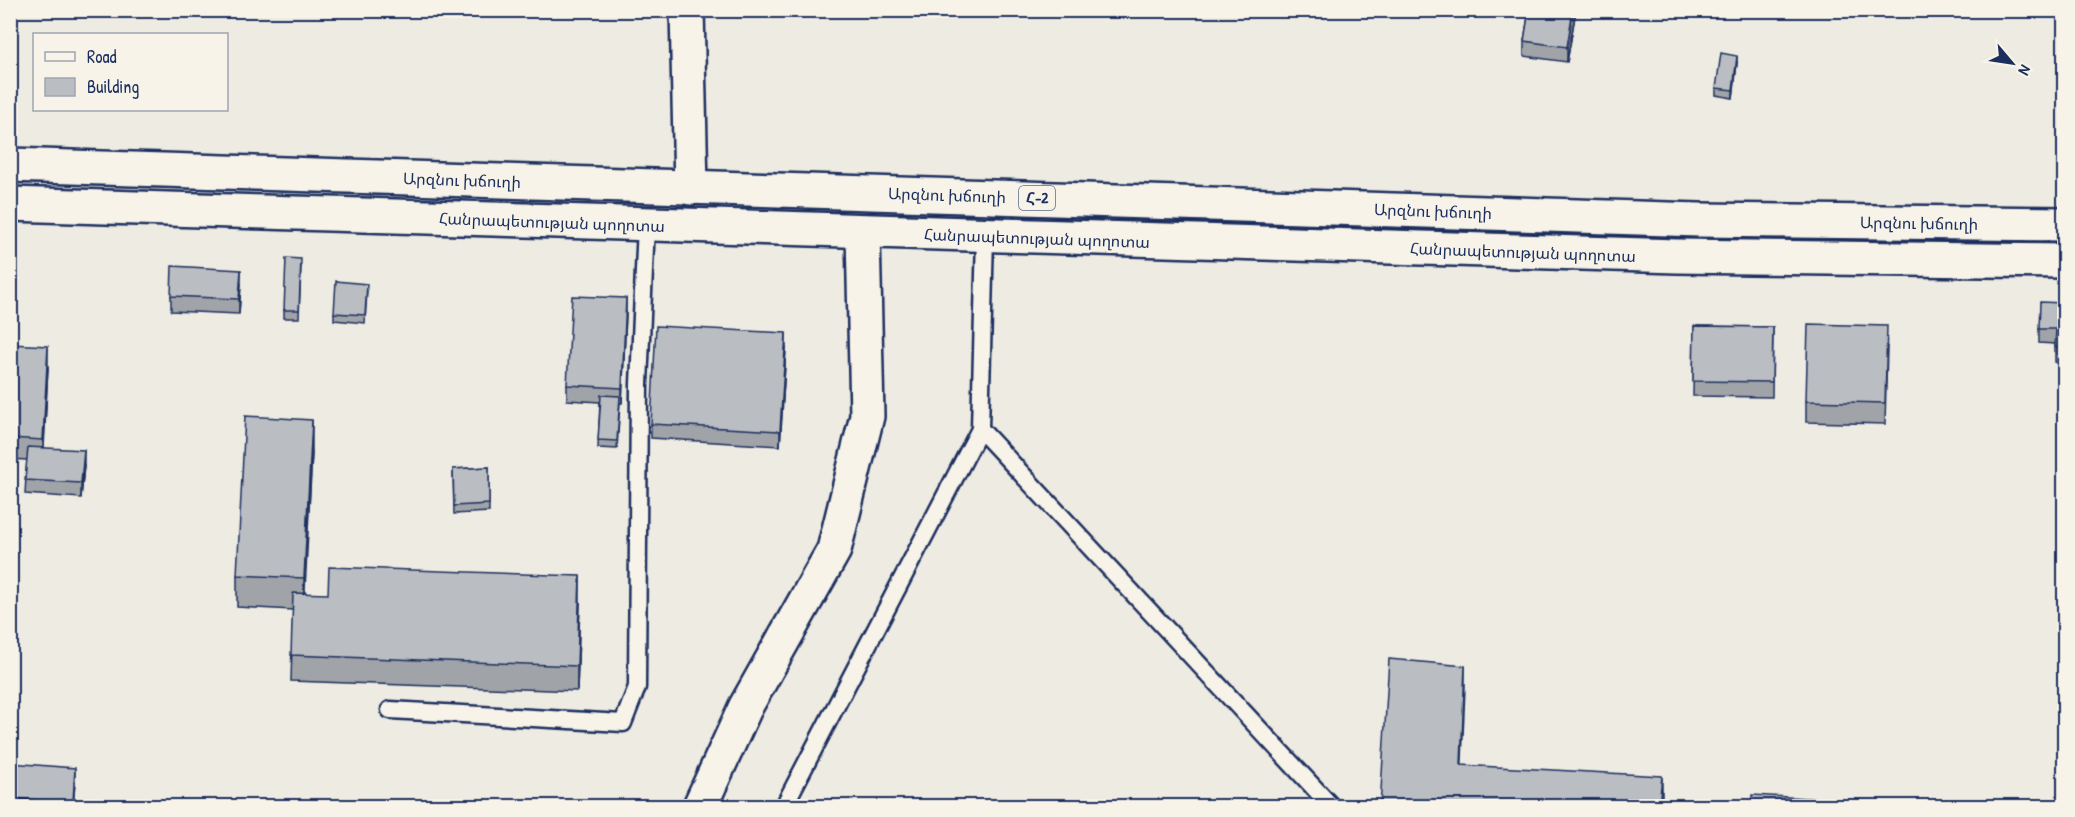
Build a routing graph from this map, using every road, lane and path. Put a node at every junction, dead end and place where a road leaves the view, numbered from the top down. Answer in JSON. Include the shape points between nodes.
{"nodes":[{"id":1,"x":687,"y":10,"type":"edge"},
{"id":2,"x":10,"y":165,"type":"edge"},
{"id":3,"x":691,"y":188,"type":"junction"},
{"id":4,"x":10,"y":204,"type":"edge"},
{"id":5,"x":2064,"y":224,"type":"edge"},
{"id":6,"x":646,"y":225,"type":"junction"},
{"id":7,"x":863,"y":232,"type":"junction"},
{"id":8,"x":986,"y":236,"type":"junction"},
{"id":9,"x":2064,"y":261,"type":"edge"},
{"id":10,"x":980,"y":429,"type":"junction"},
{"id":11,"x":390,"y":710,"type":"dead end"},
{"id":12,"x":700,"y":807,"type":"edge"},
{"id":13,"x":784,"y":807,"type":"edge"},
{"id":14,"x":1331,"y":807,"type":"edge"}],
"edges":[{"from":1,"to":3,"type":"main road"},
{"from":2,"to":3,"type":"main road","name":"Արզնու խճուղի","number":"Հ-2"},
{"from":3,"to":5,"type":"main road","name":"Արզնու խճուղի","number":"Հ-2","via":[[1700,220]]},
{"from":4,"to":6,"type":"main road","name":"Հանրապետության պողոտա"},
{"from":6,"to":7,"type":"main road","name":"Հանրապետության պողոտա"},
{"from":6,"to":11,"type":"lane","via":[[639,384],[637,687],[623,723]]},
{"from":7,"to":8,"type":"main road","name":"Հանրապետության պողոտա"},
{"from":7,"to":12,"type":"main road","via":[[867,416],[834,550],[746,706]]},
{"from":8,"to":9,"type":"main road","name":"Հանրապետության պողոտա","via":[[1688,257]]},
{"from":8,"to":10,"type":"lane"},
{"from":10,"to":13,"type":"lane"},
{"from":10,"to":14,"type":"lane"}]}
